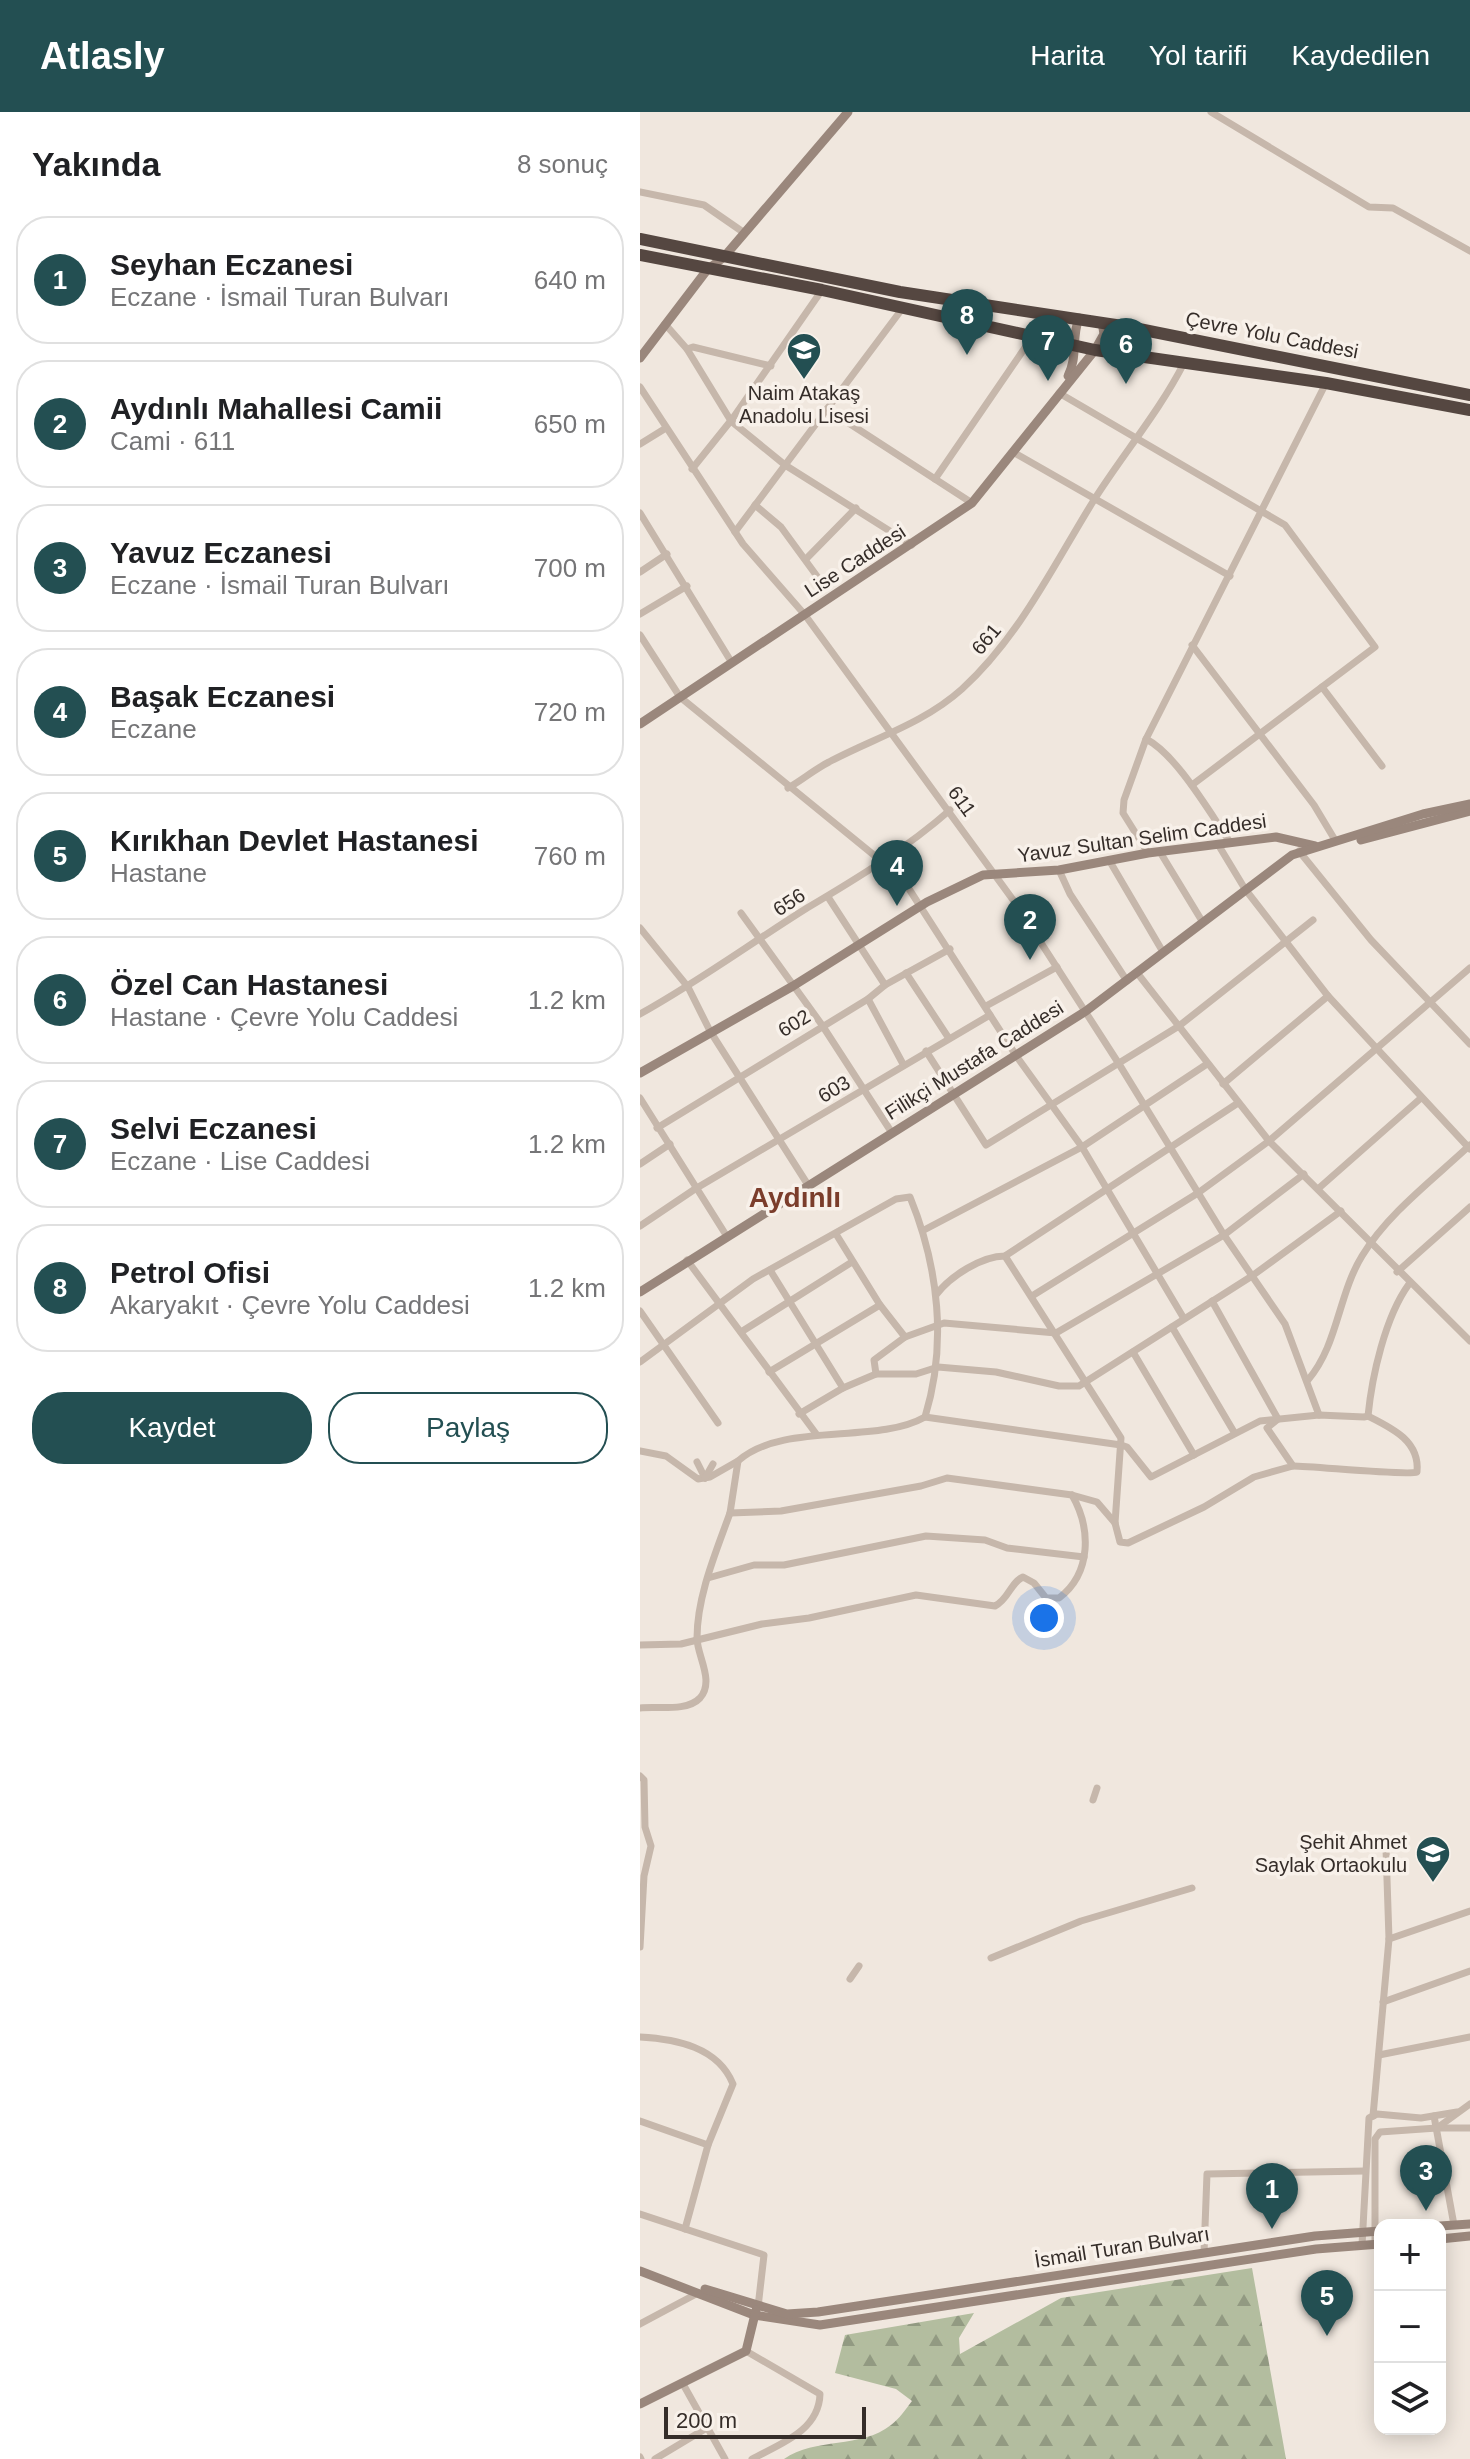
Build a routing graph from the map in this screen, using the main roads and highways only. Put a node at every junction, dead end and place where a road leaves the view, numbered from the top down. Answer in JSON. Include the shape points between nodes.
{"nodes":[{"id":1,"x":640,"y":239,"type":"edge"},
{"id":2,"x":640,"y":255,"type":"edge"},
{"id":3,"x":1470,"y":395,"type":"edge"},
{"id":4,"x":1470,"y":410,"type":"edge"}],
"edges":[{"from":1,"to":3,"type":"highway","name":"Çevre Yolu Caddesi","via":[[900,292],[1102,322]]},
{"from":2,"to":4,"type":"highway","name":"Çevre Yolu Caddesi","via":[[1095,350]]}]}
